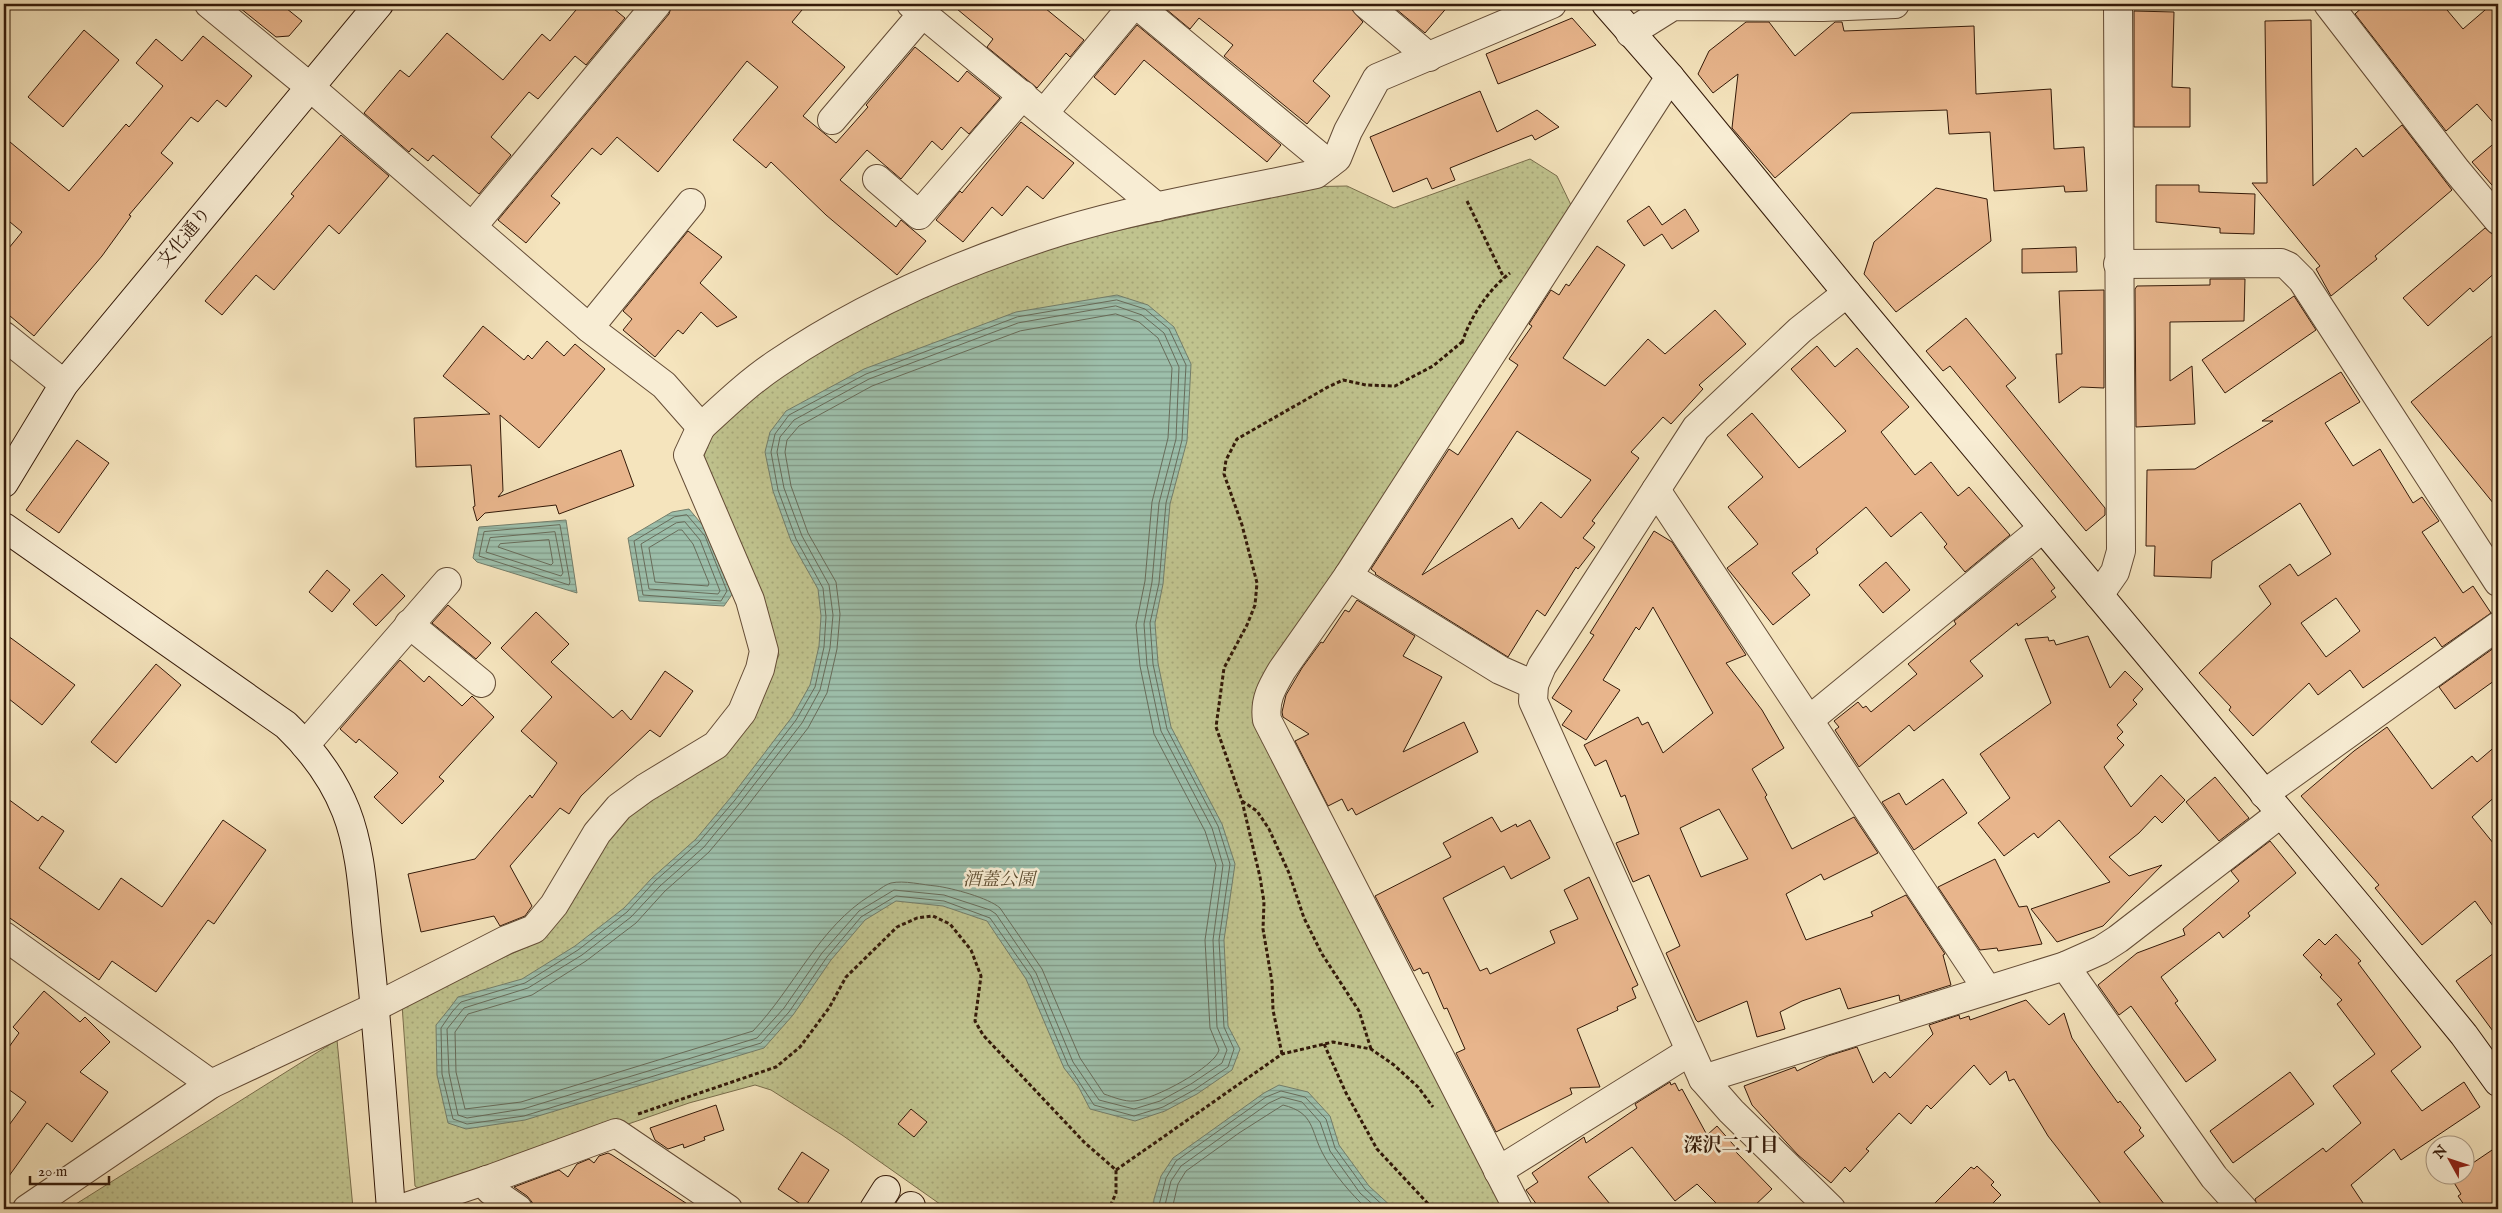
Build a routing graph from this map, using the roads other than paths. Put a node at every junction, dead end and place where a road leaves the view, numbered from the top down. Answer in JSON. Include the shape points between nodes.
{"nodes":[{"id":1,"x":209,"y":4,"type":"edge"},
{"id":2,"x":379,"y":4,"type":"edge"},
{"id":3,"x":657,"y":4,"type":"edge"},
{"id":4,"x":1135,"y":4,"type":"edge"},
{"id":5,"x":1366,"y":4,"type":"edge"},
{"id":6,"x":1552,"y":4,"type":"edge"},
{"id":7,"x":1606,"y":4,"type":"edge"},
{"id":8,"x":1895,"y":4,"type":"edge"},
{"id":9,"x":2118,"y":4,"type":"edge"},
{"id":10,"x":2328,"y":4,"type":"edge"},
{"id":11,"x":917,"y":9,"type":"edge"},
{"id":12,"x":1630,"y":33,"type":"junction"},
{"id":13,"x":1429,"y":57,"type":"junction"},
{"id":14,"x":1670,"y":77,"type":"junction"},
{"id":15,"x":310,"y":87,"type":"junction"},
{"id":16,"x":1023,"y":95,"type":"junction"},
{"id":17,"x":1044,"y":113,"type":"junction"},
{"id":18,"x":832,"y":120,"type":"dead end"},
{"id":19,"x":1329,"y":164,"type":"junction"},
{"id":20,"x":876,"y":179,"type":"dead end"},
{"id":21,"x":691,"y":202,"type":"dead end"},
{"id":22,"x":1157,"y":208,"type":"junction"},
{"id":23,"x":2498,"y":220,"type":"edge"},
{"id":24,"x":472,"y":227,"type":"junction"},
{"id":25,"x":2118,"y":264,"type":"junction"},
{"id":26,"x":1847,"y":293,"type":"junction"},
{"id":27,"x":589,"y":328,"type":"junction"},
{"id":28,"x":4,"y":336,"type":"edge"},
{"id":29,"x":64,"y":384,"type":"junction"},
{"id":30,"x":701,"y":427,"type":"junction"},
{"id":31,"x":4,"y":483,"type":"edge"},
{"id":32,"x":1656,"y":490,"type":"junction"},
{"id":33,"x":4,"y":528,"type":"edge"},
{"id":34,"x":2043,"y":528,"type":"junction"},
{"id":35,"x":1348,"y":576,"type":"junction"},
{"id":36,"x":447,"y":582,"type":"dead end"},
{"id":37,"x":2498,"y":582,"type":"edge"},
{"id":38,"x":2099,"y":595,"type":"junction"},
{"id":39,"x":409,"y":624,"type":"junction"},
{"id":40,"x":2498,"y":626,"type":"edge"},
{"id":41,"x":481,"y":682,"type":"dead end"},
{"id":42,"x":1534,"y":685,"type":"junction"},
{"id":43,"x":1809,"y":720,"type":"junction"},
{"id":44,"x":305,"y":745,"type":"junction"},
{"id":45,"x":2272,"y":804,"type":"junction"},
{"id":46,"x":4,"y":936,"type":"edge"},
{"id":47,"x":2065,"y":966,"type":"junction"},
{"id":48,"x":1987,"y":989,"type":"junction"},
{"id":49,"x":375,"y":1006,"type":"junction"},
{"id":50,"x":1689,"y":1052,"type":"junction"},
{"id":51,"x":1703,"y":1079,"type":"junction"},
{"id":52,"x":2498,"y":1082,"type":"edge"},
{"id":53,"x":211,"y":1084,"type":"junction"},
{"id":54,"x":1498,"y":1171,"type":"junction"},
{"id":55,"x":487,"y":1180,"type":"junction"},
{"id":56,"x":880,"y":1200,"type":"edge"},
{"id":57,"x":912,"y":1208,"type":"edge"},
{"id":58,"x":27,"y":1209,"type":"edge"},
{"id":59,"x":391,"y":1209,"type":"edge"},
{"id":60,"x":400,"y":1209,"type":"edge"},
{"id":61,"x":518,"y":1209,"type":"edge"},
{"id":62,"x":728,"y":1209,"type":"edge"},
{"id":63,"x":1518,"y":1209,"type":"edge"},
{"id":64,"x":1831,"y":1209,"type":"edge"},
{"id":65,"x":2243,"y":1209,"type":"edge"}],
"edges":[{"from":1,"to":15,"type":"street"},
{"from":2,"to":15,"type":"street","name":"文化通り"},
{"from":3,"to":24,"type":"street"},
{"from":4,"to":17,"type":"street"},
{"from":4,"to":19,"type":"street"},
{"from":5,"to":13,"type":"street"},
{"from":6,"to":13,"type":"street"},
{"from":7,"to":12,"type":"street"},
{"from":8,"to":12,"type":"street","via":[[1673,6]]},
{"from":9,"to":25,"type":"street"},
{"from":10,"to":23,"type":"street"},
{"from":11,"to":16,"type":"street"},
{"from":11,"to":18,"type":"street"},
{"from":12,"to":14,"type":"street"},
{"from":13,"to":19,"type":"street","via":[[1377,78],[1337,158]]},
{"from":14,"to":26,"type":"street"},
{"from":14,"to":35,"type":"street"},
{"from":15,"to":24,"type":"street"},
{"from":15,"to":29,"type":"street","name":"文化通り"},
{"from":16,"to":17,"type":"street"},
{"from":16,"to":20,"type":"street","via":[[919,215]]},
{"from":17,"to":22,"type":"street"},
{"from":19,"to":22,"type":"street","via":[[1316,174]]},
{"from":21,"to":27,"type":"street"},
{"from":22,"to":30,"type":"street","via":[[1063,231],[966,264],[862,312],[776,364]]},
{"from":24,"to":27,"type":"street"},
{"from":25,"to":37,"type":"street","via":[[2281,263],[2294,271]]},
{"from":25,"to":38,"type":"street","via":[[2121,551],[2115,572]]},
{"from":26,"to":32,"type":"street","via":[[1800,330],[1706,417]]},
{"from":26,"to":34,"type":"street"},
{"from":27,"to":30,"type":"street","via":[[664,384]]},
{"from":28,"to":29,"type":"street"},
{"from":29,"to":31,"type":"street","name":"文化通り"},
{"from":30,"to":49,"type":"street","via":[[688,455],[750,600],[764,651],[742,712],[716,745],[618,807],[597,833],[554,905],[534,929]]},
{"from":32,"to":42,"type":"street","via":[[1542,666]]},
{"from":32,"to":43,"type":"street"},
{"from":33,"to":44,"type":"street","via":[[242,692],[286,725]]},
{"from":34,"to":38,"type":"street"},
{"from":34,"to":43,"type":"street"},
{"from":35,"to":42,"type":"street","via":[[1500,670]]},
{"from":35,"to":54,"type":"street","via":[[1272,686],[1265,709],[1267,720]]},
{"from":36,"to":39,"type":"street"},
{"from":38,"to":45,"type":"street"},
{"from":39,"to":41,"type":"street"},
{"from":39,"to":44,"type":"street"},
{"from":40,"to":45,"type":"street"},
{"from":42,"to":50,"type":"street","via":[[1533,701]]},
{"from":43,"to":48,"type":"street"},
{"from":44,"to":49,"type":"street","via":[[333,783],[353,833],[358,852]]},
{"from":45,"to":47,"type":"street","via":[[2118,939]]},
{"from":45,"to":52,"type":"street","via":[[2396,952]]},
{"from":46,"to":53,"type":"street"},
{"from":47,"to":48,"type":"street"},
{"from":47,"to":65,"type":"street","via":[[2214,1177]]},
{"from":48,"to":51,"type":"street"},
{"from":49,"to":53,"type":"street"},
{"from":49,"to":59,"type":"street"},
{"from":50,"to":51,"type":"street"},
{"from":50,"to":54,"type":"street"},
{"from":51,"to":64,"type":"street"},
{"from":53,"to":58,"type":"street"},
{"from":54,"to":63,"type":"street"},
{"from":55,"to":60,"type":"street"},
{"from":55,"to":61,"type":"street","via":[[490,1190]]},
{"from":55,"to":62,"type":"street","via":[[616,1133]]},
{"from":56,"to":57,"type":"street"}]}
